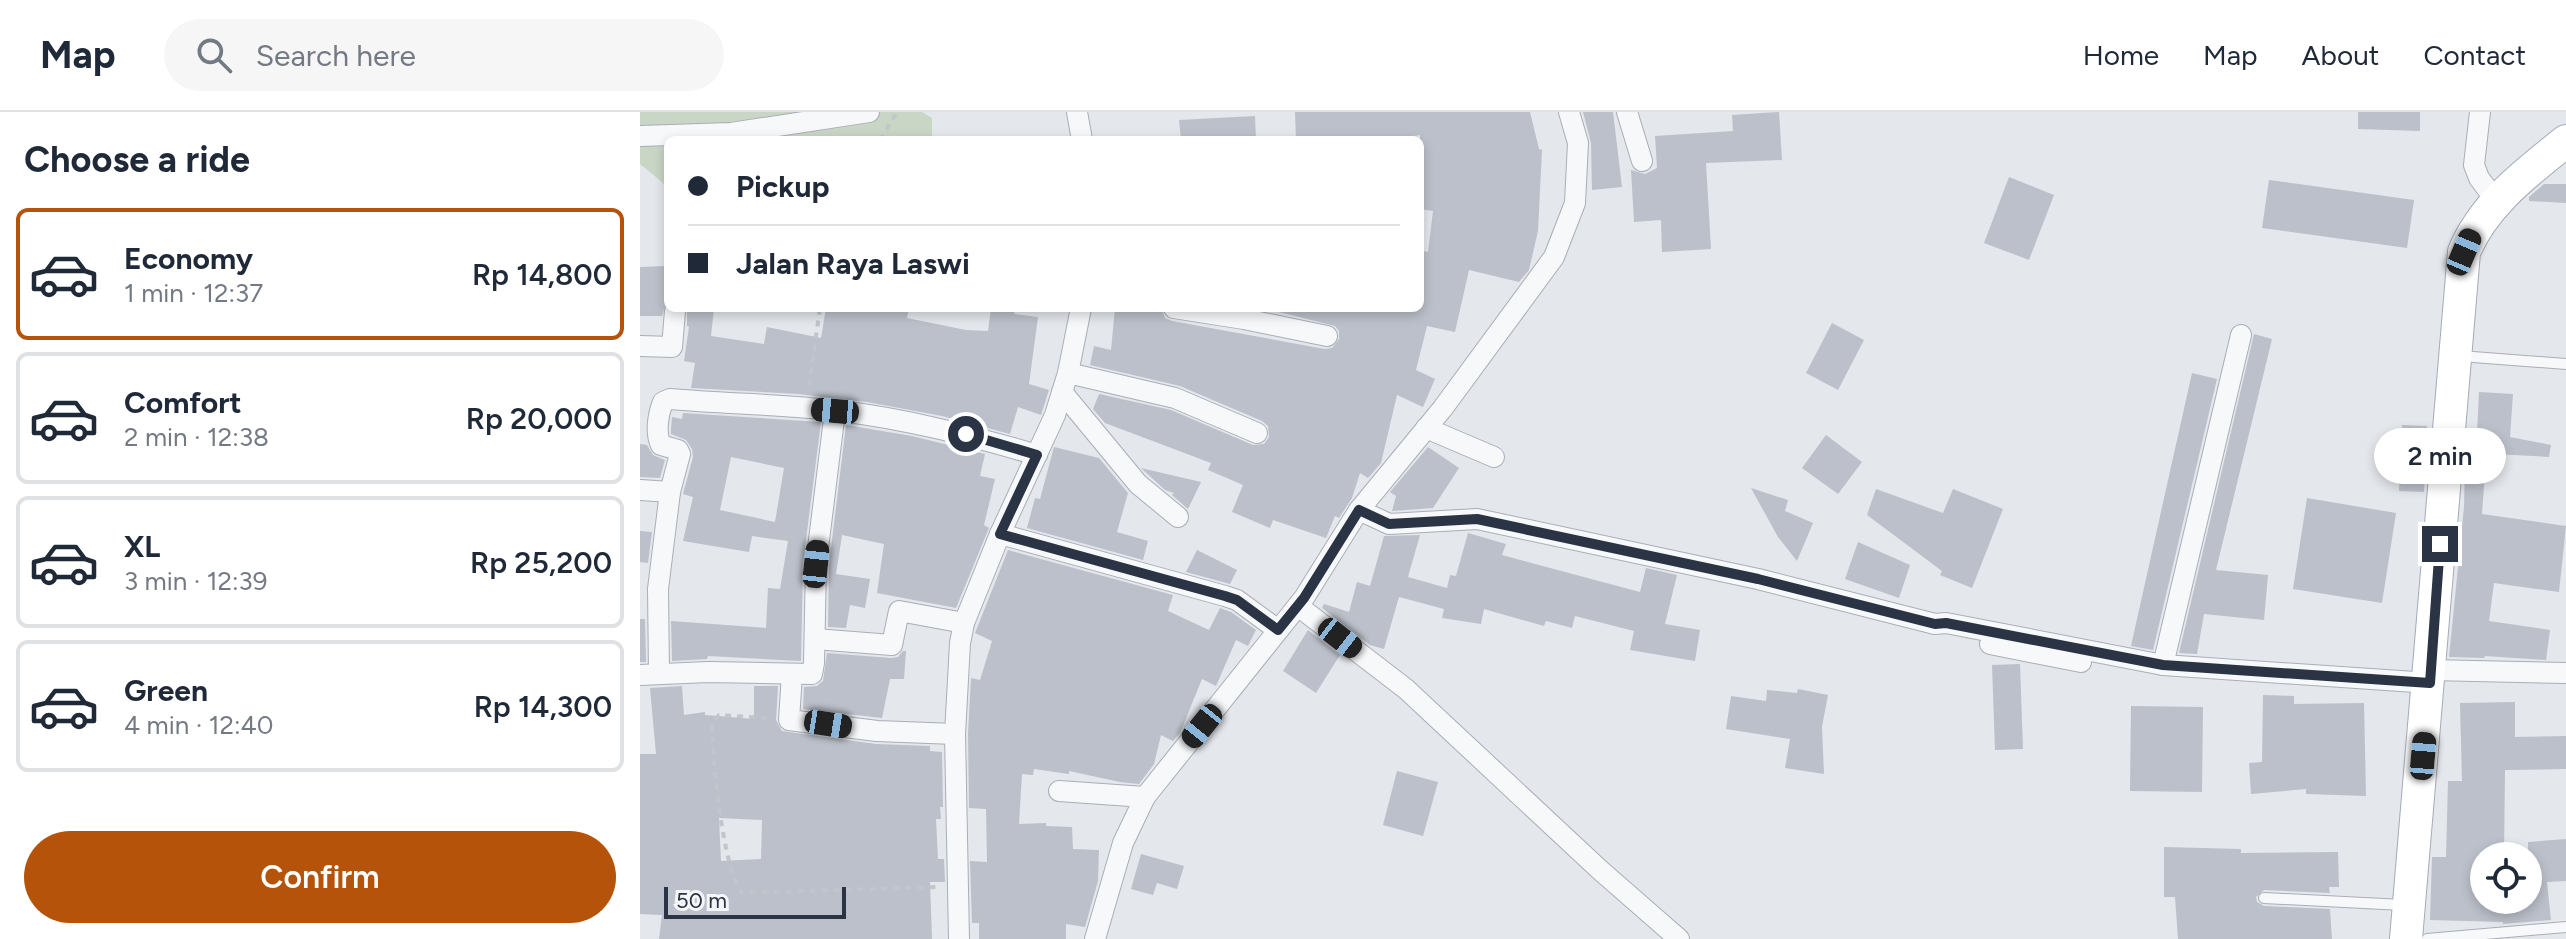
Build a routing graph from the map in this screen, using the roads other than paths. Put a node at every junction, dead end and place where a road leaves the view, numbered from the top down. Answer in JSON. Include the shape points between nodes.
{"nodes":[{"id":1,"x":869,"y":112,"type":"edge"},
{"id":2,"x":1077,"y":112,"type":"edge"},
{"id":3,"x":1569,"y":112,"type":"edge"},
{"id":4,"x":1627,"y":112,"type":"edge"},
{"id":5,"x":2480,"y":112,"type":"edge"},
{"id":6,"x":640,"y":136,"type":"edge"},
{"id":7,"x":1081,"y":136,"type":"edge"},
{"id":8,"x":2566,"y":141,"type":"edge"},
{"id":9,"x":1642,"y":161,"type":"dead end"},
{"id":10,"x":2496,"y":201,"type":"junction"},
{"id":11,"x":675,"y":312,"type":"edge"},
{"id":12,"x":1080,"y":312,"type":"edge"},
{"id":13,"x":1199,"y":312,"type":"edge"},
{"id":14,"x":2241,"y":335,"type":"dead end"},
{"id":15,"x":1327,"y":336,"type":"dead end"},
{"id":16,"x":640,"y":346,"type":"edge"},
{"id":17,"x":2456,"y":356,"type":"junction"},
{"id":18,"x":2566,"y":364,"type":"edge"},
{"id":19,"x":1062,"y":393,"type":"junction"},
{"id":20,"x":835,"y":411,"type":"junction"},
{"id":21,"x":1426,"y":428,"type":"junction"},
{"id":22,"x":1257,"y":433,"type":"dead end"},
{"id":23,"x":1037,"y":455,"type":"junction"},
{"id":24,"x":1494,"y":457,"type":"dead end"},
{"id":25,"x":640,"y":490,"type":"edge"},
{"id":26,"x":670,"y":492,"type":"junction"},
{"id":27,"x":1359,"y":510,"type":"junction"},
{"id":28,"x":1178,"y":517,"type":"dead end"},
{"id":29,"x":1000,"y":534,"type":"junction"},
{"id":30,"x":1298,"y":606,"type":"junction"},
{"id":31,"x":964,"y":623,"type":"junction"},
{"id":32,"x":1278,"y":630,"type":"junction"},
{"id":33,"x":815,"y":639,"type":"junction"},
{"id":34,"x":2168,"y":669,"type":"junction"},
{"id":35,"x":2566,"y":673,"type":"edge"},
{"id":36,"x":649,"y":674,"type":"edge"},
{"id":37,"x":792,"y":674,"type":"junction"},
{"id":38,"x":2429,"y":683,"type":"junction"},
{"id":39,"x":955,"y":734,"type":"junction"},
{"id":40,"x":1059,"y":791,"type":"dead end"},
{"id":41,"x":1145,"y":797,"type":"junction"},
{"id":42,"x":2264,"y":898,"type":"dead end"},
{"id":43,"x":2409,"y":905,"type":"junction"},
{"id":44,"x":2566,"y":927,"type":"edge"},
{"id":45,"x":959,"y":939,"type":"edge"},
{"id":46,"x":1095,"y":939,"type":"edge"},
{"id":47,"x":1679,"y":939,"type":"edge"},
{"id":48,"x":2406,"y":939,"type":"edge"},
{"id":49,"x":2427,"y":939,"type":"edge"}],
"edges":[{"from":1,"to":6,"type":"street","via":[[731,133]]},
{"from":2,"to":7,"type":"street"},
{"from":3,"to":21,"type":"street","via":[[1578,143],[1575,203],[1554,257]]},
{"from":4,"to":9,"type":"street"},
{"from":5,"to":10,"type":"street","via":[[2475,169]]},
{"from":8,"to":10,"type":"main road"},
{"from":10,"to":17,"type":"main road","via":[[2464,252]]},
{"from":11,"to":16,"type":"street","via":[[672,347]]},
{"from":12,"to":19,"type":"street"},
{"from":13,"to":15,"type":"street"},
{"from":14,"to":34,"type":"street"},
{"from":17,"to":18,"type":"lane"},
{"from":17,"to":38,"type":"main road"},
{"from":19,"to":22,"type":"street","via":[[1175,398]]},
{"from":19,"to":23,"type":"street"},
{"from":19,"to":28,"type":"street","via":[[1138,484]]},
{"from":20,"to":23,"type":"street","via":[[966,434]]},
{"from":20,"to":26,"type":"street","via":[[732,401],[663,402],[658,440],[680,452]]},
{"from":20,"to":33,"type":"street","via":[[816,564]]},
{"from":21,"to":24,"type":"street"},
{"from":21,"to":27,"type":"street"},
{"from":23,"to":29,"type":"street"},
{"from":25,"to":26,"type":"street"},
{"from":26,"to":36,"type":"street"},
{"from":27,"to":30,"type":"street"},
{"from":27,"to":34,"type":"street","via":[[1389,524],[1477,519],[1758,579],[1935,624]]},
{"from":29,"to":31,"type":"street"},
{"from":29,"to":32,"type":"street","via":[[1237,600]]},
{"from":30,"to":32,"type":"street"},
{"from":30,"to":47,"type":"street","via":[[1406,689]]},
{"from":31,"to":33,"type":"street","via":[[899,611],[892,645]]},
{"from":31,"to":39,"type":"street"},
{"from":32,"to":41,"type":"street"},
{"from":33,"to":37,"type":"street","via":[[813,671]]},
{"from":34,"to":38,"type":"street"},
{"from":35,"to":38,"type":"street"},
{"from":36,"to":37,"type":"street"},
{"from":37,"to":39,"type":"street","via":[[789,720]]},
{"from":38,"to":43,"type":"main road"},
{"from":39,"to":45,"type":"street"},
{"from":40,"to":41,"type":"street"},
{"from":41,"to":46,"type":"street","via":[[1123,843]]},
{"from":42,"to":43,"type":"lane"},
{"from":43,"to":48,"type":"main road"},
{"from":44,"to":49,"type":"lane"}]}
